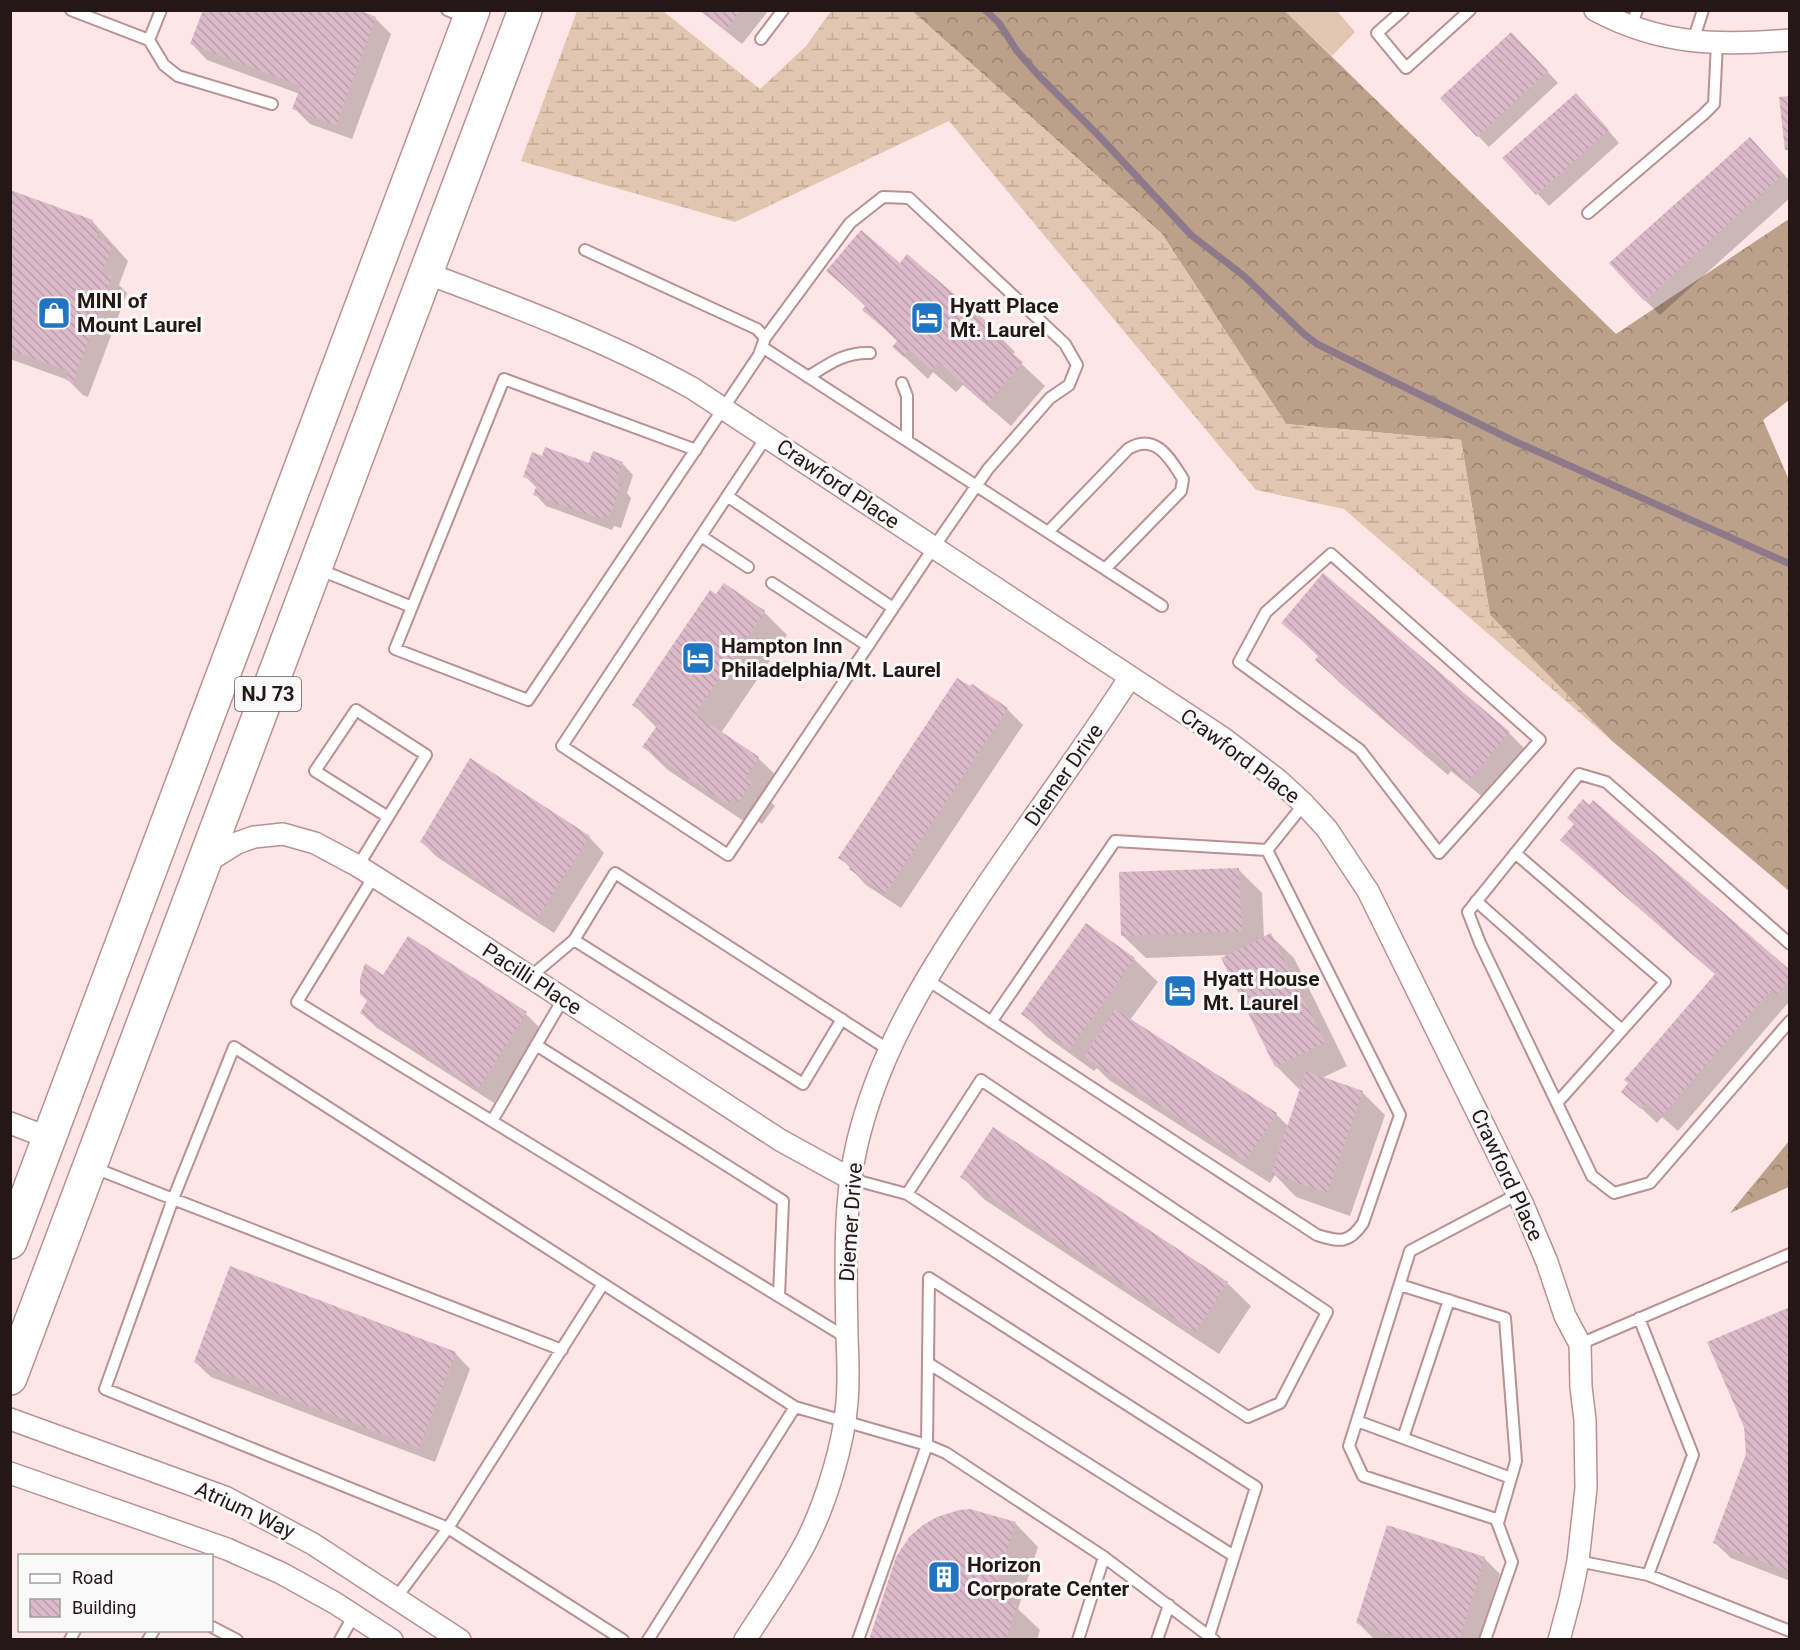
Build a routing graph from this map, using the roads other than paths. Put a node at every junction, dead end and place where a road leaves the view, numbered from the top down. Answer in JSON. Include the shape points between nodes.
{"nodes":[{"id":1,"x":71,"y":10,"type":"edge"},
{"id":2,"x":160,"y":10,"type":"edge"},
{"id":3,"x":525,"y":10,"type":"edge"},
{"id":4,"x":783,"y":10,"type":"edge"},
{"id":5,"x":1403,"y":10,"type":"edge"},
{"id":6,"x":1470,"y":10,"type":"edge"},
{"id":7,"x":1595,"y":10,"type":"edge"},
{"id":8,"x":1703,"y":10,"type":"edge"},
{"id":9,"x":463,"y":13,"type":"edge"},
{"id":10,"x":1634,"y":19,"type":"edge"},
{"id":11,"x":761,"y":39,"type":"dead end"},
{"id":12,"x":149,"y":40,"type":"junction"},
{"id":13,"x":1790,"y":40,"type":"edge"},
{"id":14,"x":1694,"y":41,"type":"junction"},
{"id":15,"x":1718,"y":43,"type":"junction"},
{"id":16,"x":272,"y":104,"type":"dead end"},
{"id":17,"x":1587,"y":213,"type":"dead end"},
{"id":18,"x":585,"y":249,"type":"dead end"},
{"id":19,"x":426,"y":273,"type":"junction"},
{"id":20,"x":763,"y":343,"type":"junction"},
{"id":21,"x":870,"y":353,"type":"dead end"},
{"id":22,"x":808,"y":377,"type":"junction"},
{"id":23,"x":902,"y":383,"type":"dead end"},
{"id":24,"x":723,"y":408,"type":"junction"},
{"id":25,"x":767,"y":436,"type":"junction"},
{"id":26,"x":907,"y":440,"type":"junction"},
{"id":27,"x":696,"y":450,"type":"junction"},
{"id":28,"x":977,"y":485,"type":"junction"},
{"id":29,"x":727,"y":496,"type":"junction"},
{"id":30,"x":1048,"y":532,"type":"junction"},
{"id":31,"x":701,"y":536,"type":"junction"},
{"id":32,"x":933,"y":547,"type":"junction"},
{"id":33,"x":748,"y":567,"type":"dead end"},
{"id":34,"x":315,"y":568,"type":"junction"},
{"id":35,"x":1105,"y":569,"type":"junction"},
{"id":36,"x":772,"y":583,"type":"dead end"},
{"id":37,"x":1162,"y":606,"type":"dead end"},
{"id":38,"x":412,"y":607,"type":"junction"},
{"id":39,"x":893,"y":608,"type":"junction"},
{"id":40,"x":868,"y":646,"type":"junction"},
{"id":41,"x":1130,"y":677,"type":"junction"},
{"id":42,"x":1360,"y":750,"type":"joint"},
{"id":43,"x":1304,"y":804,"type":"junction"},
{"id":44,"x":388,"y":817,"type":"junction"},
{"id":45,"x":1267,"y":850,"type":"junction"},
{"id":46,"x":1515,"y":853,"type":"junction"},
{"id":47,"x":204,"y":864,"type":"junction"},
{"id":48,"x":366,"y":871,"type":"junction"},
{"id":49,"x":1476,"y":902,"type":"junction"},
{"id":50,"x":574,"y":940,"type":"junction"},
{"id":51,"x":1790,"y":944,"type":"edge"},
{"id":52,"x":530,"y":977,"type":"junction"},
{"id":53,"x":926,"y":979,"type":"junction"},
{"id":54,"x":563,"y":999,"type":"junction"},
{"id":55,"x":842,"y":1019,"type":"junction"},
{"id":56,"x":1790,"y":1021,"type":"edge"},
{"id":57,"x":991,"y":1022,"type":"junction"},
{"id":58,"x":1622,"y":1030,"type":"junction"},
{"id":59,"x":536,"y":1045,"type":"junction"},
{"id":60,"x":889,"y":1050,"type":"junction"},
{"id":61,"x":1557,"y":1103,"type":"junction"},
{"id":62,"x":492,"y":1121,"type":"junction"},
{"id":63,"x":10,"y":1123,"type":"edge"},
{"id":64,"x":50,"y":1138,"type":"junction"},
{"id":65,"x":90,"y":1166,"type":"junction"},
{"id":66,"x":851,"y":1179,"type":"junction"},
{"id":67,"x":907,"y":1194,"type":"junction"},
{"id":68,"x":1518,"y":1194,"type":"junction"},
{"id":69,"x":173,"y":1199,"type":"junction"},
{"id":70,"x":10,"y":1242,"type":"edge"},
{"id":71,"x":1790,"y":1254,"type":"edge"},
{"id":72,"x":603,"y":1284,"type":"junction"},
{"id":73,"x":1400,"y":1285,"type":"junction"},
{"id":74,"x":778,"y":1296,"type":"junction"},
{"id":75,"x":1449,"y":1300,"type":"junction"},
{"id":76,"x":1639,"y":1318,"type":"junction"},
{"id":77,"x":847,"y":1338,"type":"junction"},
{"id":78,"x":1580,"y":1344,"type":"junction"},
{"id":79,"x":562,"y":1350,"type":"junction"},
{"id":80,"x":928,"y":1363,"type":"junction"},
{"id":81,"x":10,"y":1378,"type":"edge"},
{"id":82,"x":795,"y":1407,"type":"junction"},
{"id":83,"x":10,"y":1419,"type":"edge"},
{"id":84,"x":845,"y":1420,"type":"junction"},
{"id":85,"x":1357,"y":1420,"type":"junction"},
{"id":86,"x":1403,"y":1438,"type":"junction"},
{"id":87,"x":927,"y":1445,"type":"junction"},
{"id":88,"x":10,"y":1473,"type":"edge"},
{"id":89,"x":1511,"y":1478,"type":"junction"},
{"id":90,"x":1498,"y":1524,"type":"junction"},
{"id":91,"x":448,"y":1528,"type":"junction"},
{"id":92,"x":1234,"y":1556,"type":"junction"},
{"id":93,"x":1104,"y":1557,"type":"junction"},
{"id":94,"x":1578,"y":1561,"type":"junction"},
{"id":95,"x":1648,"y":1575,"type":"junction"},
{"id":96,"x":396,"y":1598,"type":"junction"},
{"id":97,"x":1169,"y":1605,"type":"junction"},
{"id":98,"x":354,"y":1615,"type":"junction"},
{"id":99,"x":213,"y":1628,"type":"edge"},
{"id":100,"x":1790,"y":1631,"type":"edge"},
{"id":101,"x":1211,"y":1638,"type":"edge"},
{"id":102,"x":237,"y":1640,"type":"edge"},
{"id":103,"x":340,"y":1640,"type":"edge"},
{"id":104,"x":392,"y":1640,"type":"edge"},
{"id":105,"x":460,"y":1640,"type":"edge"},
{"id":106,"x":623,"y":1640,"type":"edge"},
{"id":107,"x":648,"y":1640,"type":"edge"},
{"id":108,"x":745,"y":1640,"type":"edge"},
{"id":109,"x":858,"y":1640,"type":"edge"},
{"id":110,"x":1078,"y":1640,"type":"edge"},
{"id":111,"x":1157,"y":1640,"type":"edge"},
{"id":112,"x":1485,"y":1640,"type":"edge"},
{"id":113,"x":1558,"y":1640,"type":"edge"}],
"edges":[{"from":1,"to":12,"type":"lane"},
{"from":2,"to":12,"type":"lane"},
{"from":3,"to":19,"type":"highway","number":"NJ 73"},
{"from":4,"to":11,"type":"lane"},
{"from":5,"to":6,"type":"lane","via":[[1377,33],[1406,68]]},
{"from":7,"to":10,"type":"street"},
{"from":8,"to":14,"type":"lane"},
{"from":9,"to":64,"type":"highway","number":"NJ 73"},
{"from":10,"to":14,"type":"street","via":[[1658,36]]},
{"from":12,"to":16,"type":"lane","via":[[164,65],[178,76]]},
{"from":13,"to":15,"type":"street"},
{"from":14,"to":15,"type":"street"},
{"from":15,"to":17,"type":"lane","via":[[1714,104]]},
{"from":18,"to":20,"type":"lane","via":[[757,329]]},
{"from":19,"to":24,"type":"street","name":"Crawford Place","via":[[629,355]]},
{"from":19,"to":34,"type":"highway","number":"NJ 73"},
{"from":20,"to":22,"type":"lane"},
{"from":20,"to":24,"type":"lane"},
{"from":20,"to":28,"type":"lane","via":[[850,224],[883,197],[909,198],[1065,345],[1077,365],[1069,385],[1050,398]]},
{"from":21,"to":22,"type":"lane","via":[[853,352]]},
{"from":22,"to":26,"type":"lane"},
{"from":23,"to":26,"type":"lane","via":[[907,396]]},
{"from":24,"to":25,"type":"street","name":"Crawford Place"},
{"from":24,"to":27,"type":"lane"},
{"from":25,"to":29,"type":"lane"},
{"from":25,"to":32,"type":"street","name":"Crawford Place"},
{"from":26,"to":28,"type":"lane"},
{"from":27,"to":38,"type":"lane","via":[[504,379]]},
{"from":27,"to":38,"type":"lane","via":[[528,700],[395,649]]},
{"from":28,"to":30,"type":"lane"},
{"from":28,"to":32,"type":"lane"},
{"from":29,"to":31,"type":"lane"},
{"from":29,"to":39,"type":"lane"},
{"from":30,"to":35,"type":"lane"},
{"from":30,"to":35,"type":"lane","via":[[1128,449],[1137,443],[1155,445],[1183,479],[1181,491]]},
{"from":31,"to":33,"type":"lane"},
{"from":31,"to":40,"type":"lane","via":[[562,746],[728,855]]},
{"from":32,"to":39,"type":"lane"},
{"from":32,"to":41,"type":"street","name":"Crawford Place"},
{"from":34,"to":38,"type":"lane"},
{"from":34,"to":47,"type":"highway","number":"NJ 73"},
{"from":35,"to":37,"type":"lane"},
{"from":36,"to":40,"type":"lane"},
{"from":39,"to":40,"type":"lane"},
{"from":41,"to":43,"type":"street","name":"Crawford Place","via":[[1222,738]]},
{"from":41,"to":53,"type":"street","name":"Diemer Drive"},
{"from":42,"to":42,"type":"lane","via":[[1439,853],[1539,740],[1330,554],[1266,612],[1239,662]]},
{"from":43,"to":45,"type":"lane"},
{"from":43,"to":68,"type":"street","name":"Crawford Place","via":[[1328,829],[1368,891]]},
{"from":44,"to":44,"type":"lane","via":[[426,755],[356,710],[315,771]]},
{"from":44,"to":48,"type":"lane"},
{"from":45,"to":57,"type":"lane","via":[[1115,841]]},
{"from":45,"to":57,"type":"lane","via":[[1400,1115],[1363,1223],[1346,1240],[1317,1235]]},
{"from":46,"to":49,"type":"lane"},
{"from":46,"to":51,"type":"lane","via":[[1579,774],[1605,782]]},
{"from":46,"to":58,"type":"lane","via":[[1665,982]]},
{"from":47,"to":48,"type":"street","name":"Pacilli Place","via":[[237,843],[283,834],[315,843]]},
{"from":47,"to":65,"type":"highway","number":"NJ 73"},
{"from":48,"to":52,"type":"street","name":"Pacilli Place"},
{"from":48,"to":62,"type":"lane","via":[[297,1002]]},
{"from":49,"to":58,"type":"lane"},
{"from":49,"to":61,"type":"lane","via":[[1468,912],[1480,943]]},
{"from":50,"to":52,"type":"lane"},
{"from":50,"to":55,"type":"lane","via":[[803,1084]]},
{"from":50,"to":55,"type":"lane","via":[[615,873]]},
{"from":52,"to":54,"type":"street","name":"Pacilli Place"},
{"from":53,"to":57,"type":"lane"},
{"from":53,"to":60,"type":"street","name":"Diemer Drive"},
{"from":54,"to":59,"type":"lane"},
{"from":54,"to":66,"type":"street","name":"Pacilli Place","via":[[780,1140]]},
{"from":55,"to":60,"type":"lane"},
{"from":56,"to":61,"type":"lane","via":[[1650,1183],[1614,1193],[1592,1176]]},
{"from":58,"to":61,"type":"lane"},
{"from":59,"to":62,"type":"lane"},
{"from":59,"to":74,"type":"lane","via":[[783,1201]]},
{"from":60,"to":66,"type":"street","name":"Diemer Drive","via":[[871,1094]]},
{"from":62,"to":74,"type":"lane"},
{"from":63,"to":64,"type":"street"},
{"from":64,"to":70,"type":"highway","number":"NJ 73"},
{"from":65,"to":69,"type":"lane"},
{"from":65,"to":81,"type":"highway","number":"NJ 73"},
{"from":66,"to":67,"type":"lane"},
{"from":66,"to":77,"type":"street","name":"Diemer Drive"},
{"from":67,"to":67,"type":"lane","via":[[1248,1417],[1280,1402],[1327,1312],[981,1080]]},
{"from":68,"to":73,"type":"lane","via":[[1410,1251]]},
{"from":68,"to":78,"type":"street","name":"Crawford Place","via":[[1565,1316]]},
{"from":69,"to":72,"type":"lane","via":[[234,1047]]},
{"from":69,"to":79,"type":"lane"},
{"from":69,"to":91,"type":"lane","via":[[105,1389]]},
{"from":71,"to":76,"type":"lane"},
{"from":72,"to":79,"type":"lane"},
{"from":72,"to":82,"type":"lane"},
{"from":73,"to":75,"type":"lane"},
{"from":73,"to":85,"type":"lane"},
{"from":74,"to":77,"type":"lane"},
{"from":75,"to":86,"type":"lane"},
{"from":75,"to":89,"type":"lane","via":[[1505,1317],[1516,1461]]},
{"from":76,"to":78,"type":"lane"},
{"from":76,"to":95,"type":"lane","via":[[1693,1455]]},
{"from":77,"to":84,"type":"street","name":"Diemer Drive"},
{"from":78,"to":94,"type":"street","name":"Crawford Place","via":[[1586,1488]]},
{"from":79,"to":91,"type":"lane"},
{"from":80,"to":87,"type":"lane"},
{"from":80,"to":92,"type":"lane"},
{"from":80,"to":92,"type":"lane","via":[[929,1278],[1256,1487]]},
{"from":82,"to":84,"type":"lane"},
{"from":82,"to":107,"type":"lane"},
{"from":83,"to":96,"type":"street","name":"Atrium Way","via":[[225,1497],[313,1544]]},
{"from":84,"to":87,"type":"lane"},
{"from":84,"to":108,"type":"street","name":"Diemer Drive","via":[[824,1499],[808,1537]]},
{"from":85,"to":86,"type":"lane"},
{"from":85,"to":90,"type":"lane","via":[[1349,1446],[1363,1476],[1496,1519]]},
{"from":86,"to":89,"type":"lane"},
{"from":87,"to":93,"type":"lane","via":[[946,1453]]},
{"from":87,"to":109,"type":"lane"},
{"from":88,"to":98,"type":"street","name":"Atrium Way","via":[[227,1550],[281,1573]]},
{"from":89,"to":90,"type":"lane"},
{"from":90,"to":112,"type":"lane","via":[[1512,1562]]},
{"from":91,"to":96,"type":"lane"},
{"from":91,"to":106,"type":"lane"},
{"from":92,"to":101,"type":"lane"},
{"from":93,"to":97,"type":"lane"},
{"from":93,"to":110,"type":"lane"},
{"from":94,"to":95,"type":"lane"},
{"from":94,"to":113,"type":"street","name":"Crawford Place"},
{"from":95,"to":100,"type":"lane"},
{"from":96,"to":105,"type":"street","name":"Atrium Way"},
{"from":97,"to":101,"type":"lane"},
{"from":97,"to":111,"type":"lane"},
{"from":98,"to":103,"type":"lane"},
{"from":98,"to":104,"type":"street","name":"Atrium Way"},
{"from":99,"to":102,"type":"lane"}]}
